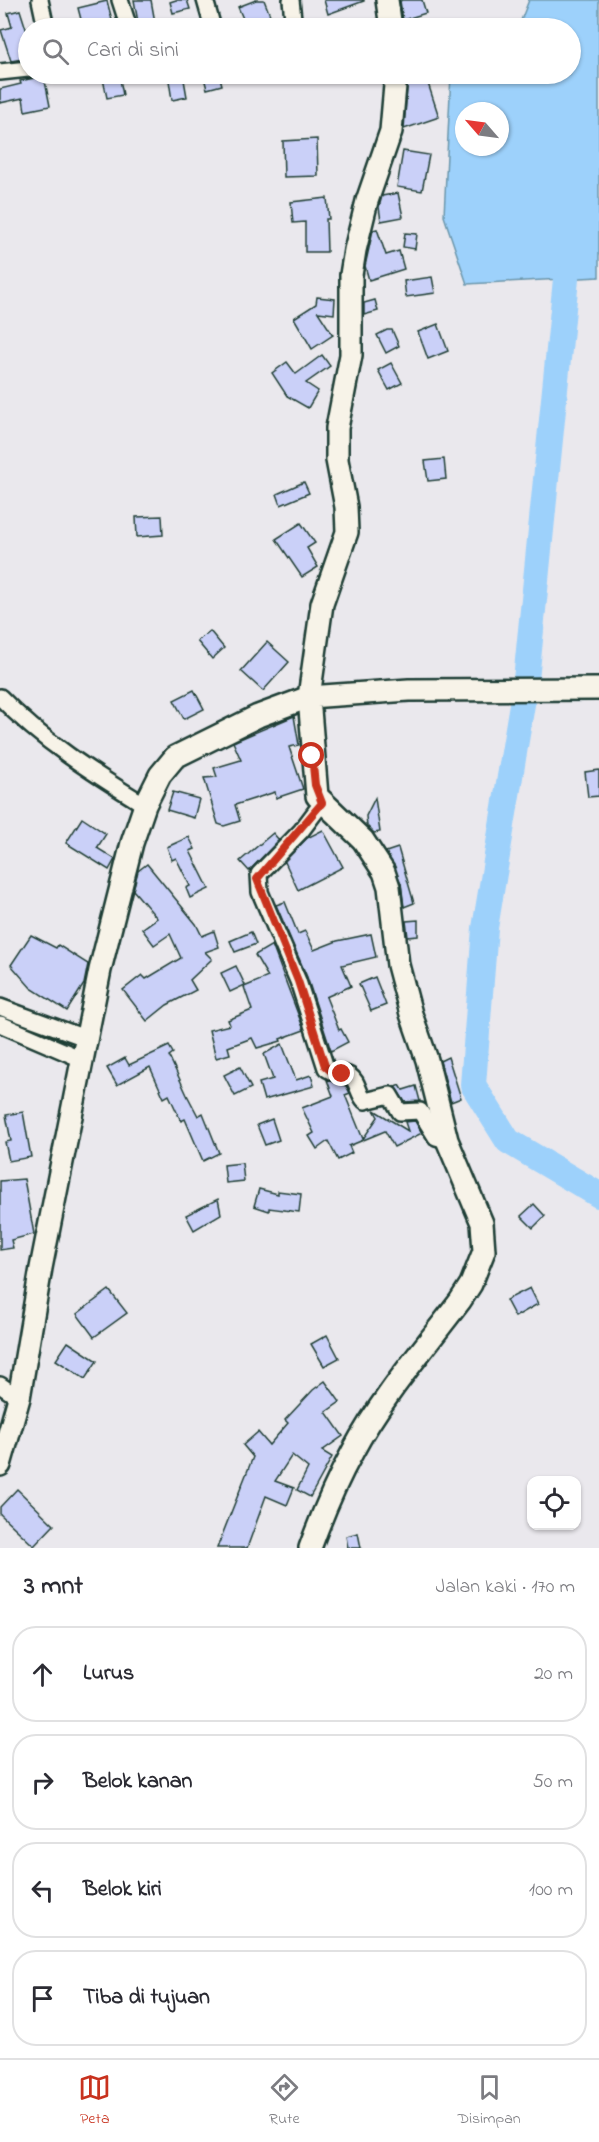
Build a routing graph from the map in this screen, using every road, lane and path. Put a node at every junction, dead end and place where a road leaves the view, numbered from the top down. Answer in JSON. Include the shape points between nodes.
{"nodes":[{"id":1,"x":40,"y":0,"type":"edge"},
{"id":2,"x":120,"y":0,"type":"edge"},
{"id":3,"x":205,"y":0,"type":"edge"},
{"id":4,"x":291,"y":0,"type":"edge"},
{"id":5,"x":387,"y":0,"type":"edge"},
{"id":6,"x":44,"y":18,"type":"edge"},
{"id":7,"x":126,"y":18,"type":"edge"},
{"id":8,"x":210,"y":18,"type":"edge"},
{"id":9,"x":293,"y":18,"type":"edge"},
{"id":10,"x":390,"y":18,"type":"edge"},
{"id":11,"x":18,"y":70,"type":"edge"},
{"id":12,"x":0,"y":72,"type":"edge"},
{"id":13,"x":395,"y":84,"type":"edge"},
{"id":14,"x":599,"y":688,"type":"edge"},
{"id":15,"x":0,"y":696,"type":"edge"},
{"id":16,"x":309,"y":697,"type":"junction"},
{"id":17,"x":322,"y":803,"type":"junction"},
{"id":18,"x":145,"y":805,"type":"junction"},
{"id":19,"x":0,"y":1007,"type":"edge"},
{"id":20,"x":0,"y":1024,"type":"edge"},
{"id":21,"x":86,"y":1050,"type":"junction"},
{"id":22,"x":447,"y":1140,"type":"junction"},
{"id":23,"x":0,"y":1385,"type":"edge"},
{"id":24,"x":19,"y":1398,"type":"junction"},
{"id":25,"x":0,"y":1466,"type":"edge"},
{"id":26,"x":310,"y":1548,"type":"edge"}],
"edges":[{"from":1,"to":6,"type":"street"},
{"from":2,"to":7,"type":"street"},
{"from":3,"to":8,"type":"street"},
{"from":4,"to":9,"type":"street"},
{"from":5,"to":10,"type":"street"},
{"from":11,"to":12,"type":"street"},
{"from":13,"to":16,"type":"street","via":[[391,131],[367,201],[351,275],[351,355],[337,428],[346,532],[321,604]]},
{"from":14,"to":16,"type":"street"},
{"from":15,"to":18,"type":"street","via":[[65,753]]},
{"from":16,"to":17,"type":"street","via":[[315,785]]},
{"from":16,"to":18,"type":"street","via":[[258,716],[175,757],[160,775]]},
{"from":17,"to":22,"type":"street","via":[[363,840],[384,872],[393,902],[398,965]]},
{"from":17,"to":22,"type":"street","via":[[259,874],[260,892],[298,981],[326,1068],[354,1079],[365,1101],[390,1095],[400,1112],[420,1111],[436,1137]]},
{"from":18,"to":21,"type":"street","via":[[100,970]]},
{"from":19,"to":21,"type":"street"},
{"from":20,"to":21,"type":"street"},
{"from":21,"to":24,"type":"street"},
{"from":22,"to":26,"type":"street","via":[[482,1223],[484,1251],[480,1266],[460,1301],[353,1450],[326,1504]]},
{"from":23,"to":24,"type":"street"},
{"from":24,"to":25,"type":"street"}]}
